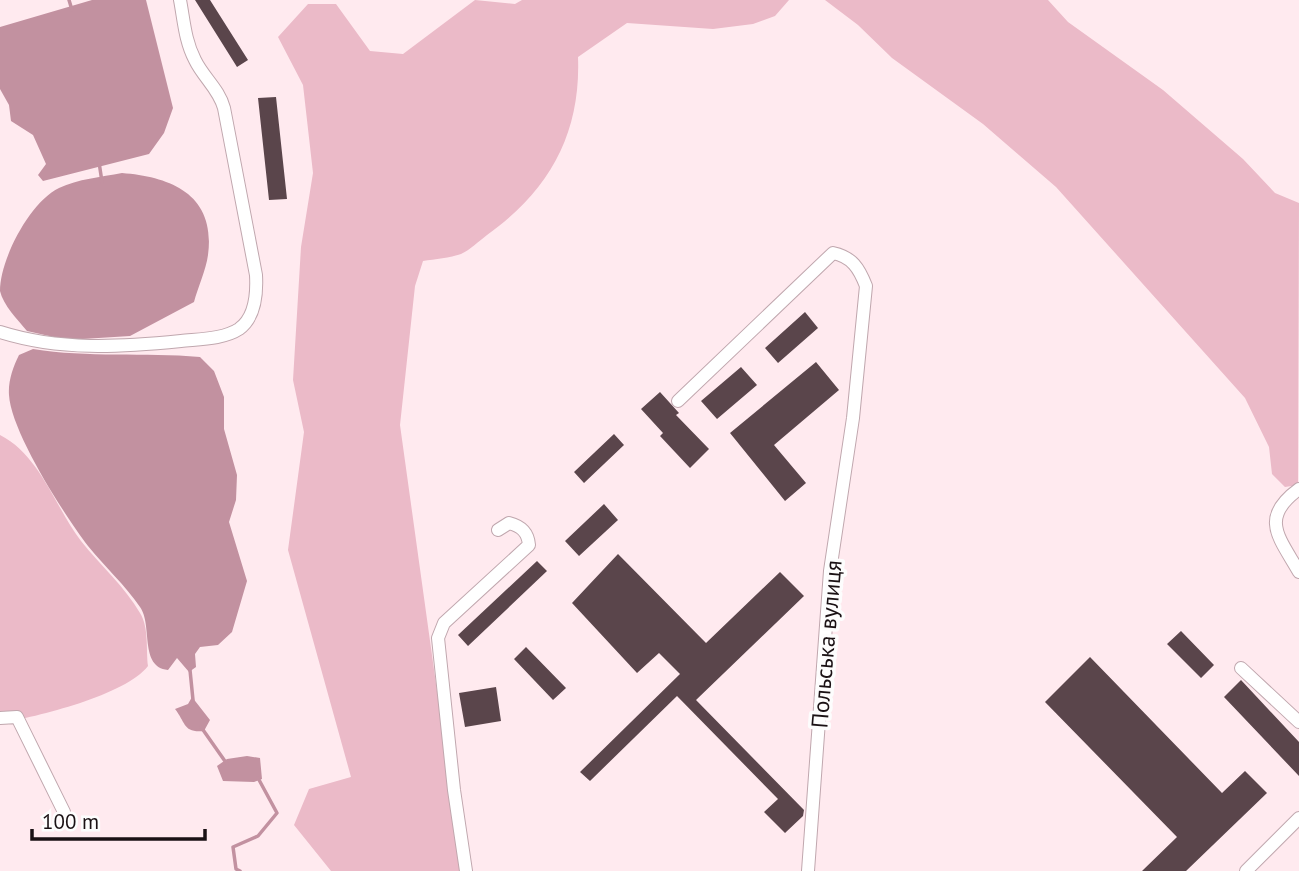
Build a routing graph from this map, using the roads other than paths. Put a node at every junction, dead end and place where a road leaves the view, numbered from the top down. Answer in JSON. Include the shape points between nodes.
{"nodes":[{"id":1,"x":180,"y":0,"type":"edge"},
{"id":2,"x":0,"y":331,"type":"edge"},
{"id":3,"x":678,"y":401,"type":"dead end"},
{"id":4,"x":1299,"y":489,"type":"edge"},
{"id":5,"x":498,"y":530,"type":"dead end"},
{"id":6,"x":1299,"y":572,"type":"edge"},
{"id":7,"x":1241,"y":668,"type":"dead end"},
{"id":8,"x":0,"y":718,"type":"edge"},
{"id":9,"x":1299,"y":722,"type":"edge"},
{"id":10,"x":64,"y":812,"type":"dead end"},
{"id":11,"x":1299,"y":818,"type":"edge"},
{"id":12,"x":466,"y":871,"type":"edge"},
{"id":13,"x":808,"y":871,"type":"edge"},
{"id":14,"x":1246,"y":871,"type":"edge"}],
"edges":[{"from":1,"to":2,"type":"street","via":[[194,58],[224,108],[256,275],[257,292],[248,319],[239,329],[218,336],[110,347],[58,345]]},
{"from":3,"to":13,"type":"street","name":"Польська вулиця","via":[[832,253],[845,256],[859,268],[866,286],[853,418],[830,571]]},
{"from":4,"to":6,"type":"street","via":[[1276,512],[1274,522]]},
{"from":5,"to":12,"type":"street","via":[[509,523],[518,525],[529,536],[530,545],[444,623],[438,638]]},
{"from":7,"to":9,"type":"street"},
{"from":8,"to":10,"type":"street","via":[[18,717]]},
{"from":11,"to":14,"type":"street"}]}
